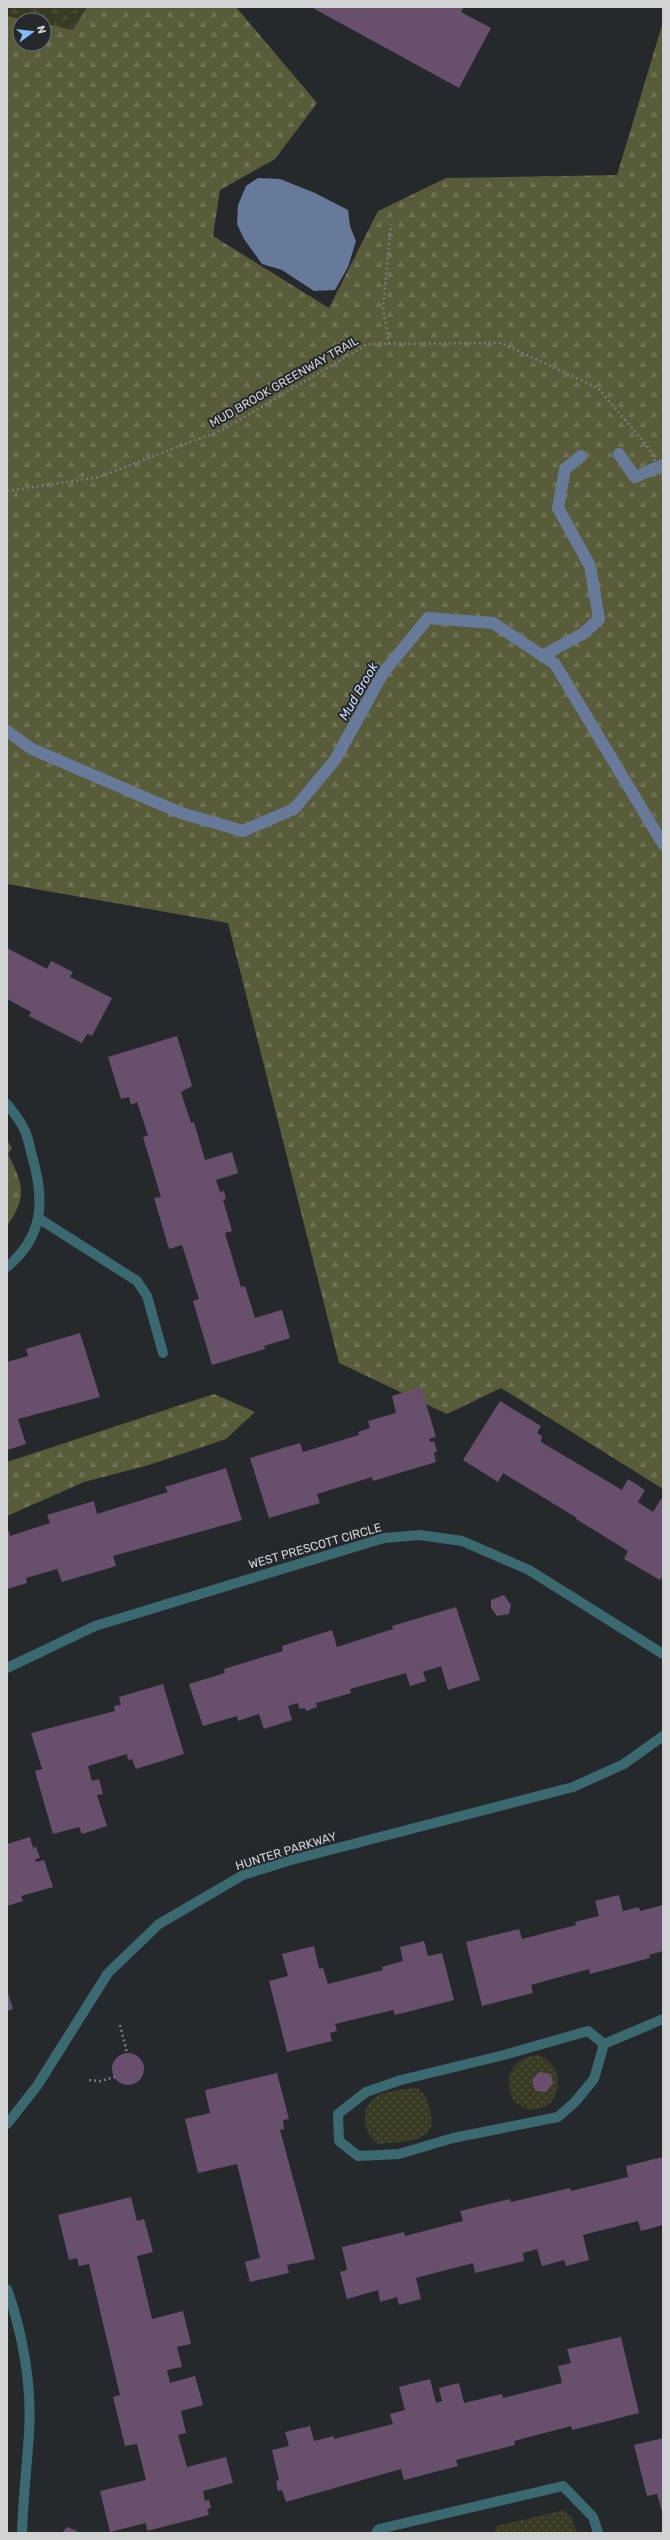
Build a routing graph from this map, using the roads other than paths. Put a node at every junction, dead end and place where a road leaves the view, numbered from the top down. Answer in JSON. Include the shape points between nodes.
{"nodes":[{"id":1,"x":7,"y":1104,"type":"edge"},
{"id":2,"x":38,"y":1218,"type":"junction"},
{"id":3,"x":7,"y":1267,"type":"edge"},
{"id":4,"x":163,"y":1353,"type":"dead end"},
{"id":5,"x":663,"y":1654,"type":"edge"},
{"id":6,"x":7,"y":1668,"type":"edge"},
{"id":7,"x":663,"y":1736,"type":"edge"},
{"id":8,"x":663,"y":2019,"type":"edge"},
{"id":9,"x":604,"y":2044,"type":"junction"},
{"id":10,"x":7,"y":2124,"type":"edge"},
{"id":11,"x":7,"y":2289,"type":"edge"},
{"id":12,"x":22,"y":2533,"type":"edge"},
{"id":13,"x":376,"y":2533,"type":"edge"},
{"id":14,"x":598,"y":2533,"type":"edge"}],
"edges":[{"from":1,"to":2,"type":"street","via":[[24,1129],[39,1178],[42,1207]]},
{"from":2,"to":3,"type":"street","via":[[34,1234],[23,1252]]},
{"from":2,"to":4,"type":"street","via":[[137,1281],[147,1296]]},
{"from":5,"to":6,"type":"street","name":"WEST PRESCOTT CIRCLE","via":[[529,1570],[462,1541],[420,1535],[384,1538],[94,1626]]},
{"from":7,"to":10,"type":"street","name":"HUNTER PARKWAY","via":[[624,1764],[573,1787],[291,1860],[243,1876],[159,1924],[108,1973],[37,2086]]},
{"from":8,"to":9,"type":"street"},
{"from":9,"to":9,"type":"street","via":[[588,2031],[401,2080],[366,2092],[338,2114],[339,2141],[358,2156],[399,2154],[453,2138],[558,2117],[575,2102],[594,2079]]},
{"from":11,"to":12,"type":"street","via":[[17,2318],[26,2374],[29,2432],[23,2489]]},
{"from":13,"to":14,"type":"street","via":[[379,2529],[563,2486],[594,2516]]}]}
